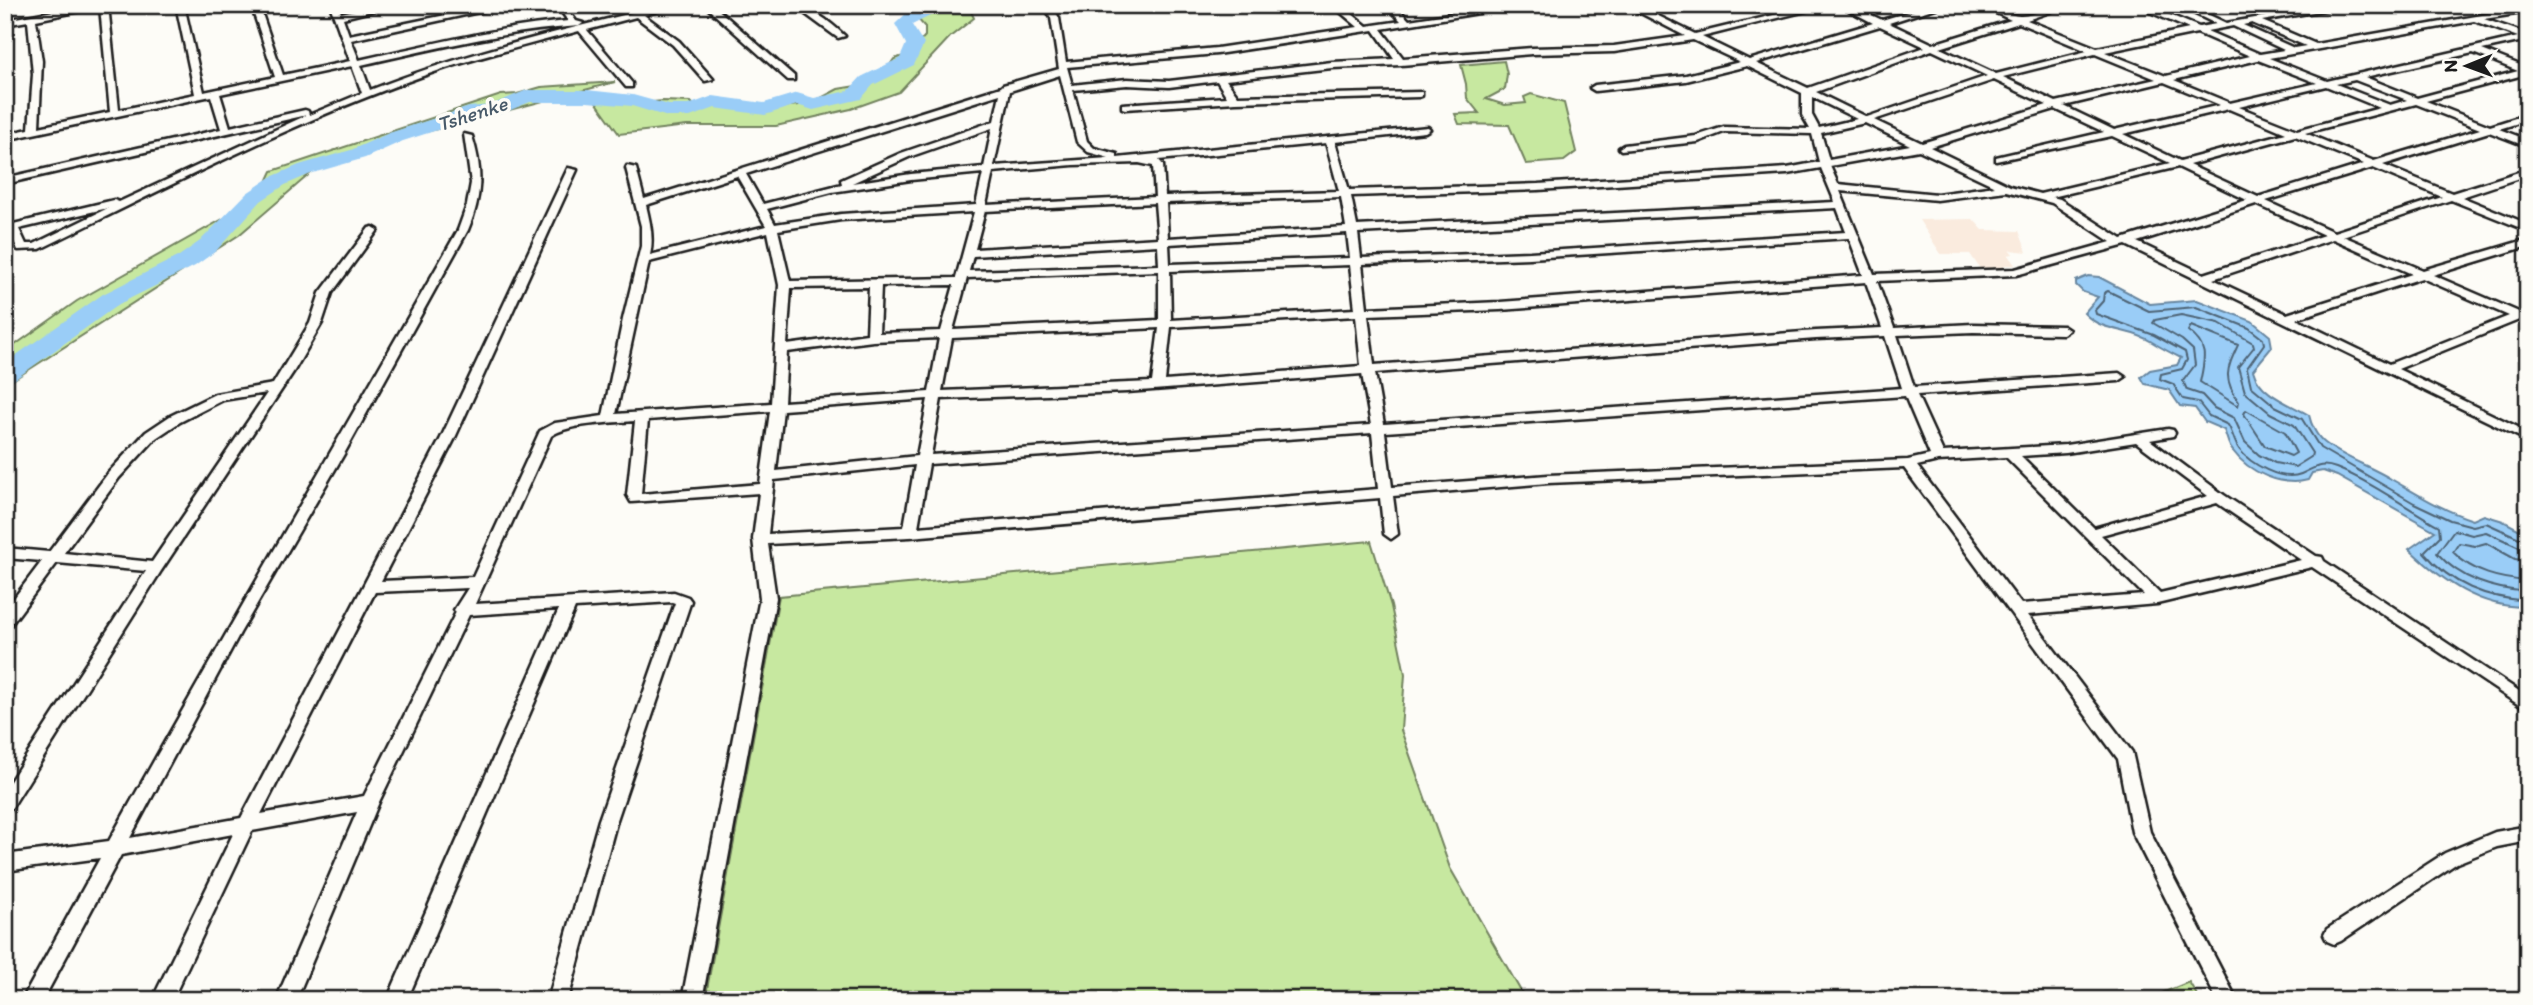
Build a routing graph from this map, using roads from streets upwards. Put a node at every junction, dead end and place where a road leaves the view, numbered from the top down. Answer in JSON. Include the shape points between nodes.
{"nodes":[{"id":1,"x":102,"y":5,"type":"edge"},
{"id":2,"x":180,"y":5,"type":"edge"},
{"id":3,"x":255,"y":5,"type":"edge"},
{"id":4,"x":334,"y":5,"type":"edge"},
{"id":5,"x":392,"y":5,"type":"edge"},
{"id":6,"x":507,"y":5,"type":"edge"},
{"id":7,"x":561,"y":5,"type":"edge"},
{"id":8,"x":674,"y":5,"type":"edge"},
{"id":9,"x":708,"y":5,"type":"edge"},
{"id":10,"x":792,"y":5,"type":"edge"},
{"id":11,"x":1048,"y":5,"type":"edge"},
{"id":12,"x":1336,"y":5,"type":"edge"},
{"id":13,"x":1390,"y":5,"type":"edge"},
{"id":14,"x":1454,"y":5,"type":"edge"},
{"id":15,"x":1524,"y":5,"type":"edge"},
{"id":16,"x":1629,"y":5,"type":"edge"},
{"id":17,"x":1826,"y":5,"type":"edge"},
{"id":18,"x":1843,"y":5,"type":"edge"},
{"id":19,"x":1941,"y":5,"type":"edge"},
{"id":20,"x":1983,"y":5,"type":"edge"},
{"id":21,"x":2066,"y":5,"type":"edge"},
{"id":22,"x":2181,"y":5,"type":"edge"},
{"id":23,"x":2350,"y":5,"type":"edge"},
{"id":24,"x":83,"y":7,"type":"edge"},
{"id":25,"x":2528,"y":9,"type":"edge"},
{"id":26,"x":2153,"y":10,"type":"dead end"},
{"id":27,"x":1464,"y":13,"type":"junction"},
{"id":28,"x":638,"y":15,"type":"junction"},
{"id":29,"x":338,"y":16,"type":"junction"},
{"id":30,"x":31,"y":18,"type":"junction"},
{"id":31,"x":2472,"y":19,"type":"junction"},
{"id":32,"x":2020,"y":20,"type":"junction"},
{"id":33,"x":1406,"y":21,"type":"junction"},
{"id":34,"x":2253,"y":21,"type":"junction"},
{"id":35,"x":5,"y":23,"type":"edge"},
{"id":36,"x":1881,"y":23,"type":"junction"},
{"id":37,"x":2229,"y":25,"type":"junction"},
{"id":38,"x":577,"y":26,"type":"junction"},
{"id":39,"x":1375,"y":26,"type":"junction"},
{"id":40,"x":1364,"y":28,"type":"junction"},
{"id":41,"x":2197,"y":30,"type":"junction"},
{"id":42,"x":841,"y":36,"type":"dead end"},
{"id":43,"x":1693,"y":37,"type":"junction"},
{"id":44,"x":2527,"y":37,"type":"edge"},
{"id":45,"x":347,"y":38,"type":"junction"},
{"id":46,"x":2313,"y":46,"type":"junction"},
{"id":47,"x":1933,"y":47,"type":"junction"},
{"id":48,"x":2092,"y":50,"type":"junction"},
{"id":49,"x":2474,"y":50,"type":"junction"},
{"id":50,"x":2293,"y":51,"type":"junction"},
{"id":51,"x":2259,"y":57,"type":"junction"},
{"id":52,"x":355,"y":62,"type":"junction"},
{"id":53,"x":1401,"y":62,"type":"junction"},
{"id":54,"x":1748,"y":63,"type":"junction"},
{"id":55,"x":1063,"y":68,"type":"junction"},
{"id":56,"x":1996,"y":76,"type":"junction"},
{"id":57,"x":2356,"y":77,"type":"junction"},
{"id":58,"x":791,"y":78,"type":"dead end"},
{"id":59,"x":1220,"y":78,"type":"junction"},
{"id":60,"x":2163,"y":78,"type":"junction"},
{"id":61,"x":279,"y":79,"type":"junction"},
{"id":62,"x":708,"y":79,"type":"dead end"},
{"id":63,"x":2329,"y":84,"type":"junction"},
{"id":64,"x":629,"y":85,"type":"dead end"},
{"id":65,"x":1006,"y":87,"type":"junction"},
{"id":66,"x":1068,"y":88,"type":"junction"},
{"id":67,"x":1595,"y":88,"type":"dead end"},
{"id":68,"x":1807,"y":92,"type":"junction"},
{"id":69,"x":215,"y":93,"type":"junction"},
{"id":70,"x":1419,"y":93,"type":"dead end"},
{"id":71,"x":367,"y":94,"type":"junction"},
{"id":72,"x":200,"y":96,"type":"junction"},
{"id":73,"x":1236,"y":99,"type":"junction"},
{"id":74,"x":2414,"y":101,"type":"junction"},
{"id":75,"x":2057,"y":105,"type":"junction"},
{"id":76,"x":1125,"y":106,"type":"dead end"},
{"id":77,"x":334,"y":107,"type":"junction"},
{"id":78,"x":2232,"y":107,"type":"junction"},
{"id":79,"x":2389,"y":108,"type":"junction"},
{"id":80,"x":114,"y":114,"type":"junction"},
{"id":81,"x":2528,"y":117,"type":"edge"},
{"id":82,"x":1868,"y":120,"type":"junction"},
{"id":83,"x":1000,"y":122,"type":"junction"},
{"id":84,"x":2483,"y":128,"type":"junction"},
{"id":85,"x":1425,"y":129,"type":"dead end"},
{"id":86,"x":34,"y":131,"type":"junction"},
{"id":87,"x":226,"y":131,"type":"junction"},
{"id":88,"x":1816,"y":131,"type":"junction"},
{"id":89,"x":2117,"y":133,"type":"junction"},
{"id":90,"x":2296,"y":133,"type":"junction"},
{"id":91,"x":467,"y":136,"type":"dead end"},
{"id":92,"x":5,"y":137,"type":"edge"},
{"id":93,"x":1330,"y":140,"type":"junction"},
{"id":94,"x":2528,"y":144,"type":"edge"},
{"id":95,"x":1923,"y":146,"type":"junction"},
{"id":96,"x":1624,"y":148,"type":"dead end"},
{"id":97,"x":2000,"y":159,"type":"dead end"},
{"id":98,"x":1135,"y":160,"type":"junction"},
{"id":99,"x":1825,"y":164,"type":"junction"},
{"id":100,"x":2180,"y":164,"type":"junction"},
{"id":101,"x":2369,"y":164,"type":"junction"},
{"id":102,"x":631,"y":168,"type":"dead end"},
{"id":103,"x":990,"y":168,"type":"junction"},
{"id":104,"x":572,"y":170,"type":"dead end"},
{"id":105,"x":740,"y":172,"type":"junction"},
{"id":106,"x":2528,"y":172,"type":"edge"},
{"id":107,"x":5,"y":181,"type":"edge"},
{"id":108,"x":1834,"y":187,"type":"junction"},
{"id":109,"x":2006,"y":188,"type":"junction"},
{"id":110,"x":831,"y":189,"type":"junction"},
{"id":111,"x":1345,"y":192,"type":"junction"},
{"id":112,"x":2042,"y":196,"type":"junction"},
{"id":113,"x":136,"y":198,"type":"junction"},
{"id":114,"x":2452,"y":198,"type":"junction"},
{"id":115,"x":1161,"y":200,"type":"junction"},
{"id":116,"x":2255,"y":200,"type":"junction"},
{"id":117,"x":639,"y":204,"type":"junction"},
{"id":118,"x":1840,"y":205,"type":"junction"},
{"id":119,"x":760,"y":208,"type":"junction"},
{"id":120,"x":980,"y":209,"type":"junction"},
{"id":121,"x":9,"y":228,"type":"edge"},
{"id":122,"x":772,"y":228,"type":"junction"},
{"id":123,"x":2528,"y":228,"type":"edge"},
{"id":124,"x":373,"y":230,"type":"dead end"},
{"id":125,"x":1352,"y":231,"type":"junction"},
{"id":126,"x":1852,"y":235,"type":"junction"},
{"id":127,"x":2332,"y":235,"type":"junction"},
{"id":128,"x":1163,"y":240,"type":"junction"},
{"id":129,"x":2123,"y":242,"type":"junction"},
{"id":130,"x":2528,"y":242,"type":"edge"},
{"id":131,"x":968,"y":253,"type":"junction"},
{"id":132,"x":644,"y":260,"type":"junction"},
{"id":133,"x":1357,"y":261,"type":"junction"},
{"id":134,"x":1164,"y":269,"type":"junction"},
{"id":135,"x":2420,"y":274,"type":"junction"},
{"id":136,"x":961,"y":278,"type":"junction"},
{"id":137,"x":1869,"y":278,"type":"junction"},
{"id":138,"x":2203,"y":278,"type":"junction"},
{"id":139,"x":875,"y":282,"type":"junction"},
{"id":140,"x":785,"y":285,"type":"junction"},
{"id":141,"x":1361,"y":312,"type":"junction"},
{"id":142,"x":2286,"y":318,"type":"junction"},
{"id":143,"x":2523,"y":318,"type":"edge"},
{"id":144,"x":1165,"y":325,"type":"junction"},
{"id":145,"x":2063,"y":330,"type":"dead end"},
{"id":146,"x":1889,"y":332,"type":"junction"},
{"id":147,"x":946,"y":335,"type":"junction"},
{"id":148,"x":873,"y":337,"type":"junction"},
{"id":149,"x":781,"y":349,"type":"junction"},
{"id":150,"x":2386,"y":369,"type":"junction"},
{"id":151,"x":1368,"y":370,"type":"junction"},
{"id":152,"x":2119,"y":377,"type":"dead end"},
{"id":153,"x":1158,"y":384,"type":"junction"},
{"id":154,"x":274,"y":388,"type":"junction"},
{"id":155,"x":1909,"y":391,"type":"junction"},
{"id":156,"x":936,"y":395,"type":"junction"},
{"id":157,"x":777,"y":407,"type":"junction"},
{"id":158,"x":642,"y":415,"type":"junction"},
{"id":159,"x":609,"y":419,"type":"junction"},
{"id":160,"x":1378,"y":429,"type":"junction"},
{"id":161,"x":2168,"y":433,"type":"dead end"},
{"id":162,"x":2525,"y":433,"type":"edge"},
{"id":163,"x":2139,"y":438,"type":"junction"},
{"id":164,"x":2010,"y":453,"type":"junction"},
{"id":165,"x":1938,"y":457,"type":"junction"},
{"id":166,"x":921,"y":460,"type":"junction"},
{"id":167,"x":1908,"y":464,"type":"junction"},
{"id":168,"x":769,"y":482,"type":"junction"},
{"id":169,"x":1385,"y":492,"type":"junction"},
{"id":170,"x":2219,"y":498,"type":"junction"},
{"id":171,"x":910,"y":532,"type":"junction"},
{"id":172,"x":2092,"y":533,"type":"junction"},
{"id":173,"x":1391,"y":534,"type":"dead end"},
{"id":174,"x":760,"y":539,"type":"junction"},
{"id":175,"x":5,"y":553,"type":"edge"},
{"id":176,"x":52,"y":559,"type":"junction"},
{"id":177,"x":2317,"y":561,"type":"junction"},
{"id":178,"x":156,"y":567,"type":"junction"},
{"id":179,"x":478,"y":582,"type":"junction"},
{"id":180,"x":369,"y":587,"type":"junction"},
{"id":181,"x":2157,"y":599,"type":"junction"},
{"id":182,"x":569,"y":605,"type":"junction"},
{"id":183,"x":462,"y":610,"type":"junction"},
{"id":184,"x":2017,"y":610,"type":"junction"},
{"id":185,"x":5,"y":622,"type":"edge"},
{"id":186,"x":2528,"y":705,"type":"edge"},
{"id":187,"x":370,"y":802,"type":"junction"},
{"id":188,"x":5,"y":804,"type":"edge"},
{"id":189,"x":245,"y":827,"type":"junction"},
{"id":190,"x":2528,"y":833,"type":"edge"},
{"id":191,"x":115,"y":848,"type":"junction"},
{"id":192,"x":5,"y":863,"type":"edge"},
{"id":193,"x":2334,"y":935,"type":"dead end"},
{"id":194,"x":32,"y":1000,"type":"edge"},
{"id":195,"x":162,"y":1000,"type":"edge"},
{"id":196,"x":286,"y":1000,"type":"edge"},
{"id":197,"x":397,"y":1000,"type":"edge"},
{"id":198,"x":558,"y":1000,"type":"edge"},
{"id":199,"x":692,"y":1000,"type":"edge"},
{"id":200,"x":2227,"y":1000,"type":"edge"}],
"edges":[{"from":1,"to":24,"type":"street"},
{"from":1,"to":80,"type":"street"},
{"from":2,"to":72,"type":"street"},
{"from":3,"to":61,"type":"street"},
{"from":4,"to":29,"type":"street"},
{"from":5,"to":29,"type":"street"},
{"from":6,"to":45,"type":"street"},
{"from":7,"to":38,"type":"street"},
{"from":8,"to":28,"type":"street"},
{"from":9,"to":58,"type":"street"},
{"from":10,"to":42,"type":"street"},
{"from":11,"to":55,"type":"street","via":[[1055,18]]},
{"from":12,"to":40,"type":"street"},
{"from":13,"to":33,"type":"street"},
{"from":14,"to":27,"type":"street"},
{"from":15,"to":27,"type":"street"},
{"from":16,"to":43,"type":"street"},
{"from":17,"to":43,"type":"street"},
{"from":18,"to":36,"type":"street"},
{"from":19,"to":36,"type":"street"},
{"from":20,"to":32,"type":"street"},
{"from":21,"to":32,"type":"street"},
{"from":22,"to":37,"type":"street"},
{"from":23,"to":34,"type":"street"},
{"from":24,"to":30,"type":"street"},
{"from":25,"to":31,"type":"street"},
{"from":26,"to":41,"type":"street"},
{"from":27,"to":33,"type":"street"},
{"from":28,"to":38,"type":"street"},
{"from":28,"to":62,"type":"street","via":[[676,43]]},
{"from":29,"to":45,"type":"street"},
{"from":30,"to":35,"type":"street"},
{"from":30,"to":86,"type":"street","via":[[38,42],[39,78]]},
{"from":31,"to":44,"type":"street"},
{"from":31,"to":46,"type":"street"},
{"from":32,"to":47,"type":"street"},
{"from":32,"to":48,"type":"street"},
{"from":33,"to":39,"type":"street"},
{"from":34,"to":37,"type":"street"},
{"from":34,"to":46,"type":"street"},
{"from":36,"to":47,"type":"street"},
{"from":36,"to":54,"type":"street"},
{"from":37,"to":41,"type":"street"},
{"from":37,"to":50,"type":"street"},
{"from":38,"to":52,"type":"street","via":[[483,36]]},
{"from":38,"to":64,"type":"street"},
{"from":38,"to":71,"type":"street"},
{"from":39,"to":40,"type":"street"},
{"from":39,"to":53,"type":"street"},
{"from":40,"to":55,"type":"street"},
{"from":41,"to":48,"type":"street"},
{"from":41,"to":51,"type":"street"},
{"from":43,"to":53,"type":"street","via":[[1614,49]]},
{"from":43,"to":54,"type":"street"},
{"from":44,"to":49,"type":"street"},
{"from":45,"to":52,"type":"street"},
{"from":46,"to":50,"type":"street"},
{"from":47,"to":56,"type":"street"},
{"from":47,"to":68,"type":"street"},
{"from":48,"to":56,"type":"street"},
{"from":48,"to":60,"type":"street"},
{"from":49,"to":57,"type":"street"},
{"from":49,"to":74,"type":"street","via":[[2525,71]]},
{"from":50,"to":51,"type":"street"},
{"from":51,"to":60,"type":"street"},
{"from":51,"to":63,"type":"street"},
{"from":52,"to":61,"type":"street"},
{"from":52,"to":71,"type":"street"},
{"from":53,"to":59,"type":"street"},
{"from":54,"to":67,"type":"street","via":[[1686,78]]},
{"from":54,"to":68,"type":"street"},
{"from":55,"to":65,"type":"street"},
{"from":55,"to":66,"type":"street"},
{"from":56,"to":75,"type":"street"},
{"from":56,"to":82,"type":"street"},
{"from":57,"to":63,"type":"street"},
{"from":57,"to":74,"type":"street"},
{"from":59,"to":66,"type":"street"},
{"from":59,"to":73,"type":"street"},
{"from":60,"to":75,"type":"street"},
{"from":60,"to":78,"type":"street"},
{"from":61,"to":69,"type":"street"},
{"from":63,"to":78,"type":"street"},
{"from":63,"to":79,"type":"street"},
{"from":65,"to":83,"type":"street"},
{"from":65,"to":105,"type":"street"},
{"from":66,"to":98,"type":"street","via":[[1085,146]]},
{"from":68,"to":82,"type":"street"},
{"from":68,"to":88,"type":"street","via":[[1807,115]]},
{"from":69,"to":72,"type":"street"},
{"from":69,"to":87,"type":"street"},
{"from":70,"to":73,"type":"street"},
{"from":71,"to":77,"type":"street"},
{"from":72,"to":80,"type":"street"},
{"from":73,"to":76,"type":"street"},
{"from":74,"to":79,"type":"street"},
{"from":74,"to":84,"type":"street"},
{"from":75,"to":89,"type":"street"},
{"from":75,"to":95,"type":"street"},
{"from":77,"to":87,"type":"street"},
{"from":77,"to":113,"type":"street"},
{"from":78,"to":89,"type":"street"},
{"from":78,"to":90,"type":"street"},
{"from":79,"to":90,"type":"street"},
{"from":80,"to":86,"type":"street"},
{"from":81,"to":84,"type":"street"},
{"from":82,"to":88,"type":"street"},
{"from":82,"to":95,"type":"street"},
{"from":83,"to":103,"type":"street"},
{"from":83,"to":110,"type":"street","via":[[905,155]]},
{"from":84,"to":94,"type":"street"},
{"from":84,"to":101,"type":"street"},
{"from":85,"to":93,"type":"street"},
{"from":86,"to":92,"type":"street"},
{"from":87,"to":107,"type":"street"},
{"from":88,"to":96,"type":"street","via":[[1741,129]]},
{"from":88,"to":99,"type":"street"},
{"from":89,"to":97,"type":"street"},
{"from":89,"to":100,"type":"street"},
{"from":90,"to":100,"type":"street"},
{"from":90,"to":101,"type":"street"},
{"from":91,"to":191,"type":"street","via":[[478,178],[463,230]]},
{"from":93,"to":98,"type":"street"},
{"from":93,"to":111,"type":"street"},
{"from":95,"to":99,"type":"street"},
{"from":95,"to":109,"type":"street"},
{"from":98,"to":103,"type":"street"},
{"from":98,"to":115,"type":"street","via":[[1157,163]]},
{"from":99,"to":108,"type":"street"},
{"from":99,"to":111,"type":"street","via":[[1787,171],[1538,187]]},
{"from":100,"to":112,"type":"street"},
{"from":100,"to":116,"type":"street"},
{"from":101,"to":114,"type":"street"},
{"from":101,"to":116,"type":"street"},
{"from":102,"to":117,"type":"street"},
{"from":103,"to":110,"type":"street"},
{"from":103,"to":120,"type":"street"},
{"from":104,"to":180,"type":"street","via":[[447,440]]},
{"from":105,"to":117,"type":"street"},
{"from":105,"to":119,"type":"street"},
{"from":106,"to":114,"type":"street"},
{"from":108,"to":109,"type":"street","via":[[1937,197]]},
{"from":108,"to":118,"type":"street"},
{"from":109,"to":112,"type":"street"},
{"from":110,"to":119,"type":"street"},
{"from":111,"to":115,"type":"street"},
{"from":111,"to":125,"type":"street"},
{"from":112,"to":129,"type":"street"},
{"from":113,"to":121,"type":"street"},
{"from":113,"to":121,"type":"street","via":[[30,249],[22,248]]},
{"from":114,"to":123,"type":"street"},
{"from":114,"to":127,"type":"street"},
{"from":115,"to":120,"type":"street"},
{"from":115,"to":128,"type":"street"},
{"from":116,"to":127,"type":"street"},
{"from":116,"to":129,"type":"street"},
{"from":117,"to":132,"type":"street","via":[[648,246]]},
{"from":118,"to":125,"type":"street"},
{"from":118,"to":126,"type":"street"},
{"from":119,"to":122,"type":"street"},
{"from":120,"to":122,"type":"street","via":[[841,217]]},
{"from":120,"to":131,"type":"street"},
{"from":122,"to":132,"type":"street"},
{"from":122,"to":140,"type":"street"},
{"from":124,"to":154,"type":"street","via":[[326,293],[310,335]]},
{"from":125,"to":128,"type":"street"},
{"from":125,"to":133,"type":"street"},
{"from":126,"to":133,"type":"street"},
{"from":126,"to":137,"type":"street"},
{"from":127,"to":135,"type":"street"},
{"from":127,"to":138,"type":"street"},
{"from":128,"to":131,"type":"street"},
{"from":128,"to":134,"type":"street"},
{"from":129,"to":137,"type":"street","via":[[2016,272]]},
{"from":129,"to":138,"type":"street"},
{"from":130,"to":135,"type":"street"},
{"from":131,"to":136,"type":"street"},
{"from":132,"to":159,"type":"street"},
{"from":133,"to":134,"type":"street"},
{"from":133,"to":141,"type":"street"},
{"from":134,"to":136,"type":"street"},
{"from":134,"to":144,"type":"street"},
{"from":135,"to":142,"type":"street"},
{"from":135,"to":143,"type":"street"},
{"from":136,"to":139,"type":"street"},
{"from":136,"to":147,"type":"street"},
{"from":137,"to":141,"type":"street"},
{"from":137,"to":146,"type":"street"},
{"from":138,"to":142,"type":"street"},
{"from":139,"to":140,"type":"street"},
{"from":139,"to":148,"type":"street"},
{"from":140,"to":149,"type":"street"},
{"from":141,"to":144,"type":"street"},
{"from":141,"to":151,"type":"street"},
{"from":142,"to":150,"type":"street"},
{"from":143,"to":150,"type":"street"},
{"from":144,"to":147,"type":"street"},
{"from":144,"to":153,"type":"street"},
{"from":145,"to":146,"type":"street"},
{"from":146,"to":151,"type":"street"},
{"from":146,"to":155,"type":"street"},
{"from":147,"to":148,"type":"street"},
{"from":147,"to":156,"type":"street"},
{"from":148,"to":149,"type":"street"},
{"from":149,"to":157,"type":"street"},
{"from":150,"to":162,"type":"street"},
{"from":151,"to":153,"type":"street"},
{"from":151,"to":160,"type":"street"},
{"from":152,"to":155,"type":"street"},
{"from":153,"to":156,"type":"street"},
{"from":154,"to":176,"type":"street","via":[[220,397],[150,435]]},
{"from":154,"to":178,"type":"street"},
{"from":155,"to":160,"type":"street"},
{"from":155,"to":165,"type":"street"},
{"from":156,"to":157,"type":"street"},
{"from":156,"to":166,"type":"street"},
{"from":157,"to":158,"type":"street"},
{"from":157,"to":168,"type":"street"},
{"from":158,"to":159,"type":"street"},
{"from":158,"to":168,"type":"street","via":[[636,499]]},
{"from":159,"to":179,"type":"street","via":[[555,427],[545,434]]},
{"from":160,"to":166,"type":"street"},
{"from":160,"to":169,"type":"street"},
{"from":161,"to":163,"type":"street"},
{"from":163,"to":164,"type":"street"},
{"from":163,"to":170,"type":"street"},
{"from":164,"to":165,"type":"street"},
{"from":164,"to":172,"type":"street"},
{"from":165,"to":167,"type":"street"},
{"from":166,"to":168,"type":"street"},
{"from":166,"to":171,"type":"street"},
{"from":167,"to":169,"type":"street","via":[[1548,479]]},
{"from":167,"to":184,"type":"street"},
{"from":168,"to":174,"type":"street"},
{"from":169,"to":171,"type":"street"},
{"from":169,"to":173,"type":"street"},
{"from":170,"to":172,"type":"street"},
{"from":170,"to":177,"type":"street"},
{"from":171,"to":174,"type":"street"},
{"from":172,"to":181,"type":"street"},
{"from":174,"to":199,"type":"street","via":[[768,598]]},
{"from":175,"to":176,"type":"street"},
{"from":176,"to":178,"type":"street"},
{"from":176,"to":185,"type":"street"},
{"from":177,"to":181,"type":"street"},
{"from":177,"to":186,"type":"street"},
{"from":178,"to":188,"type":"street"},
{"from":179,"to":180,"type":"street"},
{"from":179,"to":183,"type":"street"},
{"from":180,"to":189,"type":"street"},
{"from":181,"to":184,"type":"street"},
{"from":182,"to":183,"type":"street"},
{"from":182,"to":197,"type":"street"},
{"from":182,"to":198,"type":"street","via":[[674,597],[683,601],[608,820]]},
{"from":183,"to":187,"type":"street"},
{"from":184,"to":200,"type":"street","via":[[2126,757],[2141,832]]},
{"from":187,"to":189,"type":"street"},
{"from":187,"to":196,"type":"street"},
{"from":189,"to":191,"type":"street"},
{"from":189,"to":195,"type":"street"},
{"from":190,"to":193,"type":"street","via":[[2495,840],[2451,858]]},
{"from":191,"to":192,"type":"street"},
{"from":191,"to":194,"type":"street"}]}
